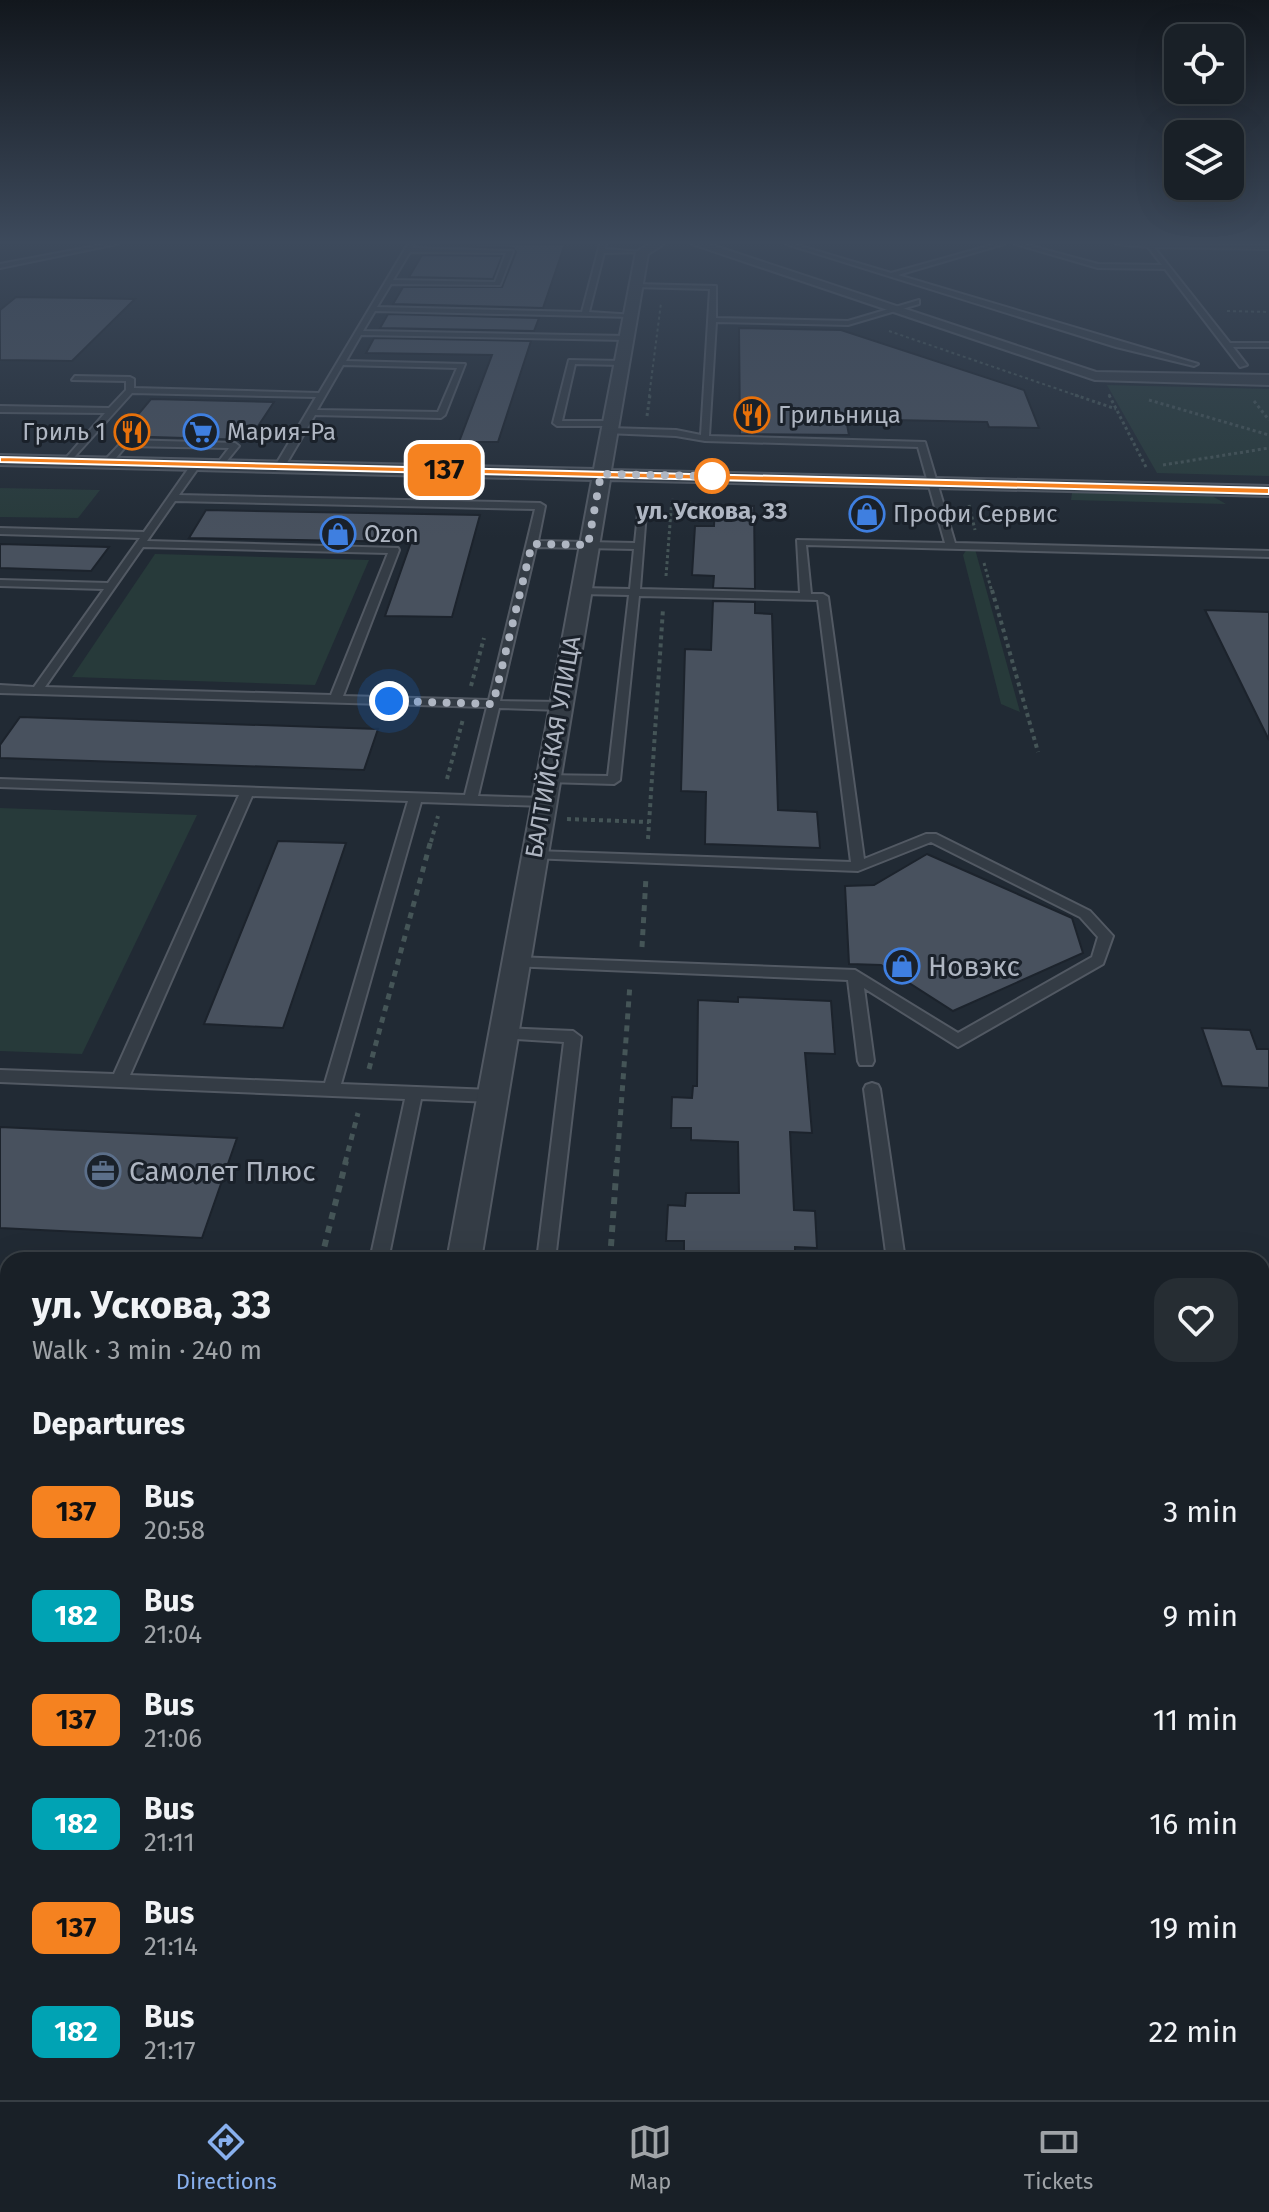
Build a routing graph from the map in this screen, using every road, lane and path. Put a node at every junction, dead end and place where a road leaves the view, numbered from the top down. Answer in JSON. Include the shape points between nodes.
{"nodes":[{"id":1,"x":352,"y":342,"type":"edge"},
{"id":2,"x":625,"y":342,"type":"edge"},
{"id":3,"x":656,"y":342,"type":"edge"},
{"id":4,"x":712,"y":342,"type":"edge"},
{"id":5,"x":992,"y":342,"type":"edge"},
{"id":6,"x":1037,"y":342,"type":"edge"},
{"id":7,"x":1109,"y":342,"type":"edge"},
{"id":8,"x":1224,"y":342,"type":"edge"},
{"id":9,"x":1226,"y":345,"type":"junction"},
{"id":10,"x":1269,"y":345,"type":"edge"},
{"id":11,"x":339,"y":363,"type":"junction"},
{"id":12,"x":621,"y":363,"type":"junction"},
{"id":13,"x":1194,"y":364,"type":"junction"},
{"id":14,"x":1243,"y":365,"type":"junction"},
{"id":15,"x":1269,"y":365,"type":"edge"},
{"id":16,"x":75,"y":378,"type":"dead end"},
{"id":17,"x":1269,"y":380,"type":"edge"},
{"id":18,"x":130,"y":390,"type":"junction"},
{"id":19,"x":1120,"y":392,"type":"dead end"},
{"id":20,"x":320,"y":395,"type":"junction"},
{"id":21,"x":1150,"y":401,"type":"dead end"},
{"id":22,"x":1254,"y":401,"type":"dead end"},
{"id":23,"x":0,"y":409,"type":"edge"},
{"id":24,"x":112,"y":411,"type":"junction"},
{"id":25,"x":310,"y":412,"type":"junction"},
{"id":26,"x":1269,"y":420,"type":"edge"},
{"id":27,"x":609,"y":428,"type":"junction"},
{"id":28,"x":645,"y":432,"type":"junction"},
{"id":29,"x":1269,"y":435,"type":"edge"},
{"id":30,"x":705,"y":438,"type":"junction"},
{"id":31,"x":1269,"y":448,"type":"edge"},
{"id":32,"x":0,"y":460,"type":"edge"},
{"id":33,"x":68,"y":461,"type":"junction"},
{"id":34,"x":108,"y":462,"type":"junction"},
{"id":35,"x":196,"y":464,"type":"junction"},
{"id":36,"x":221,"y":465,"type":"junction"},
{"id":37,"x":1162,"y":465,"type":"dead end"},
{"id":38,"x":280,"y":466,"type":"junction"},
{"id":39,"x":1146,"y":468,"type":"dead end"},
{"id":40,"x":601,"y":474,"type":"junction"},
{"id":41,"x":933,"y":481,"type":"junction"},
{"id":42,"x":1269,"y":491,"type":"edge"},
{"id":43,"x":172,"y":498,"type":"junction"},
{"id":44,"x":969,"y":504,"type":"dead end"},
{"id":45,"x":684,"y":506,"type":"dead end"},
{"id":46,"x":643,"y":514,"type":"dead end"},
{"id":47,"x":0,"y":531,"type":"edge"},
{"id":48,"x":143,"y":540,"type":"junction"},
{"id":49,"x":532,"y":544,"type":"junction"},
{"id":50,"x":588,"y":545,"type":"junction"},
{"id":51,"x":639,"y":546,"type":"junction"},
{"id":52,"x":951,"y":546,"type":"junction"},
{"id":53,"x":980,"y":546,"type":"junction"},
{"id":54,"x":1269,"y":554,"type":"edge"},
{"id":55,"x":0,"y":583,"type":"edge"},
{"id":56,"x":111,"y":586,"type":"junction"},
{"id":57,"x":580,"y":591,"type":"junction"},
{"id":58,"x":634,"y":592,"type":"junction"},
{"id":59,"x":665,"y":593,"type":"junction"},
{"id":60,"x":806,"y":597,"type":"junction"},
{"id":61,"x":0,"y":689,"type":"edge"},
{"id":62,"x":37,"y":690,"type":"junction"},
{"id":63,"x":336,"y":699,"type":"junction"},
{"id":64,"x":493,"y":704,"type":"junction"},
{"id":65,"x":561,"y":706,"type":"junction"},
{"id":66,"x":1038,"y":752,"type":"dead end"},
{"id":67,"x":0,"y":783,"type":"edge"},
{"id":68,"x":546,"y":790,"type":"junction"},
{"id":69,"x":247,"y":792,"type":"junction"},
{"id":70,"x":416,"y":797,"type":"junction"},
{"id":71,"x":442,"y":798,"type":"junction"},
{"id":72,"x":471,"y":799,"type":"junction"},
{"id":73,"x":535,"y":855,"type":"junction"},
{"id":74,"x":647,"y":858,"type":"junction"},
{"id":75,"x":858,"y":867,"type":"junction"},
{"id":76,"x":515,"y":962,"type":"junction"},
{"id":77,"x":631,"y":966,"type":"junction"},
{"id":78,"x":855,"y":975,"type":"junction"},
{"id":79,"x":504,"y":1034,"type":"junction"},
{"id":80,"x":866,"y":1061,"type":"dead end"},
{"id":81,"x":0,"y":1076,"type":"edge"},
{"id":82,"x":119,"y":1081,"type":"junction"},
{"id":83,"x":331,"y":1089,"type":"junction"},
{"id":84,"x":872,"y":1089,"type":"dead end"},
{"id":85,"x":363,"y":1091,"type":"junction"},
{"id":86,"x":414,"y":1093,"type":"junction"},
{"id":87,"x":492,"y":1096,"type":"junction"},
{"id":88,"x":323,"y":1252,"type":"edge"},
{"id":89,"x":381,"y":1252,"type":"edge"},
{"id":90,"x":465,"y":1252,"type":"edge"},
{"id":91,"x":547,"y":1252,"type":"edge"},
{"id":92,"x":611,"y":1252,"type":"edge"},
{"id":93,"x":895,"y":1252,"type":"edge"}],
"edges":[{"from":1,"to":11,"type":"lane"},
{"from":2,"to":12,"type":"street","name":"БАЛТИЙСКАЯ УЛИЦА"},
{"from":3,"to":28,"type":"path"},
{"from":4,"to":30,"type":"lane"},
{"from":5,"to":17,"type":"street","via":[[1095,376]]},
{"from":6,"to":13,"type":"street","via":[[1097,362]]},
{"from":7,"to":13,"type":"lane"},
{"from":8,"to":9,"type":"lane"},
{"from":9,"to":10,"type":"lane"},
{"from":9,"to":14,"type":"lane"},
{"from":11,"to":20,"type":"lane"},
{"from":11,"to":25,"type":"lane","via":[[462,366],[441,415]]},
{"from":12,"to":27,"type":"street","name":"БАЛТИЙСКАЯ УЛИЦА"},
{"from":12,"to":27,"type":"lane","via":[[572,362],[557,423]]},
{"from":13,"to":14,"type":"street"},
{"from":14,"to":15,"type":"street"},
{"from":16,"to":18,"type":"lane","via":[[130,379]]},
{"from":18,"to":20,"type":"lane"},
{"from":18,"to":24,"type":"lane"},
{"from":19,"to":39,"type":"path","via":[[1105,388]]},
{"from":20,"to":25,"type":"lane"},
{"from":21,"to":29,"type":"path"},
{"from":22,"to":26,"type":"path"},
{"from":23,"to":24,"type":"lane"},
{"from":24,"to":33,"type":"lane"},
{"from":25,"to":38,"type":"lane"},
{"from":27,"to":28,"type":"lane"},
{"from":27,"to":40,"type":"street","name":"БАЛТИЙСКАЯ УЛИЦА"},
{"from":28,"to":30,"type":"lane"},
{"from":30,"to":41,"type":"lane","via":[[922,444]]},
{"from":31,"to":37,"type":"path"},
{"from":32,"to":33,"type":"street"},
{"from":33,"to":34,"type":"street"},
{"from":34,"to":35,"type":"street"},
{"from":34,"to":36,"type":"lane","via":[[124,443],[235,446]]},
{"from":35,"to":36,"type":"street"},
{"from":35,"to":43,"type":"lane"},
{"from":36,"to":38,"type":"street"},
{"from":38,"to":40,"type":"street"},
{"from":40,"to":41,"type":"street"},
{"from":40,"to":50,"type":"street","name":"БАЛТИЙСКАЯ УЛИЦА"},
{"from":41,"to":42,"type":"street"},
{"from":41,"to":52,"type":"lane"},
{"from":43,"to":48,"type":"lane"},
{"from":43,"to":49,"type":"lane","via":[[540,506]]},
{"from":44,"to":53,"type":"path"},
{"from":45,"to":59,"type":"path","via":[[671,505]]},
{"from":46,"to":51,"type":"lane"},
{"from":47,"to":48,"type":"lane"},
{"from":48,"to":56,"type":"lane"},
{"from":48,"to":63,"type":"lane","via":[[394,550]]},
{"from":49,"to":50,"type":"lane"},
{"from":49,"to":64,"type":"lane"},
{"from":50,"to":51,"type":"lane"},
{"from":50,"to":57,"type":"street","name":"БАЛТИЙСКАЯ УЛИЦА"},
{"from":51,"to":58,"type":"lane"},
{"from":52,"to":53,"type":"lane"},
{"from":52,"to":60,"type":"lane","via":[[801,542]]},
{"from":53,"to":54,"type":"lane"},
{"from":53,"to":66,"type":"path"},
{"from":55,"to":56,"type":"lane"},
{"from":56,"to":62,"type":"lane"},
{"from":57,"to":58,"type":"lane"},
{"from":57,"to":65,"type":"street","name":"БАЛТИЙСКАЯ УЛИЦА"},
{"from":58,"to":59,"type":"lane"},
{"from":58,"to":68,"type":"lane","via":[[614,780]]},
{"from":59,"to":60,"type":"lane"},
{"from":59,"to":74,"type":"path"},
{"from":60,"to":75,"type":"lane","via":[[823,597]]},
{"from":61,"to":62,"type":"lane"},
{"from":62,"to":63,"type":"lane"},
{"from":63,"to":64,"type":"lane"},
{"from":64,"to":65,"type":"lane"},
{"from":64,"to":72,"type":"lane"},
{"from":65,"to":68,"type":"street","name":"БАЛТИЙСКАЯ УЛИЦА"},
{"from":67,"to":69,"type":"lane"},
{"from":68,"to":72,"type":"lane"},
{"from":68,"to":73,"type":"street","name":"БАЛТИЙСКАЯ УЛИЦА"},
{"from":69,"to":70,"type":"lane"},
{"from":69,"to":82,"type":"lane"},
{"from":70,"to":71,"type":"lane"},
{"from":70,"to":83,"type":"lane"},
{"from":71,"to":72,"type":"lane"},
{"from":71,"to":85,"type":"path"},
{"from":73,"to":74,"type":"lane"},
{"from":73,"to":76,"type":"street","name":"БАЛТИЙСКАЯ УЛИЦА"},
{"from":74,"to":75,"type":"lane"},
{"from":74,"to":77,"type":"path","via":[[642,948],[632,956]]},
{"from":75,"to":78,"type":"lane","via":[[931,837],[1085,914],[1106,936],[1098,960],[958,1041]]},
{"from":76,"to":77,"type":"lane"},
{"from":76,"to":79,"type":"street","name":"БАЛТИЙСКАЯ УЛИЦА"},
{"from":77,"to":78,"type":"lane"},
{"from":77,"to":92,"type":"path"},
{"from":78,"to":80,"type":"lane"},
{"from":79,"to":87,"type":"street","name":"БАЛТИЙСКАЯ УЛИЦА"},
{"from":79,"to":91,"type":"lane","via":[[573,1037]]},
{"from":81,"to":82,"type":"lane"},
{"from":82,"to":83,"type":"lane"},
{"from":83,"to":85,"type":"lane"},
{"from":84,"to":93,"type":"lane"},
{"from":85,"to":86,"type":"lane"},
{"from":85,"to":88,"type":"path"},
{"from":86,"to":87,"type":"lane"},
{"from":86,"to":89,"type":"lane"},
{"from":87,"to":90,"type":"street","name":"БАЛТИЙСКАЯ УЛИЦА"}]}
